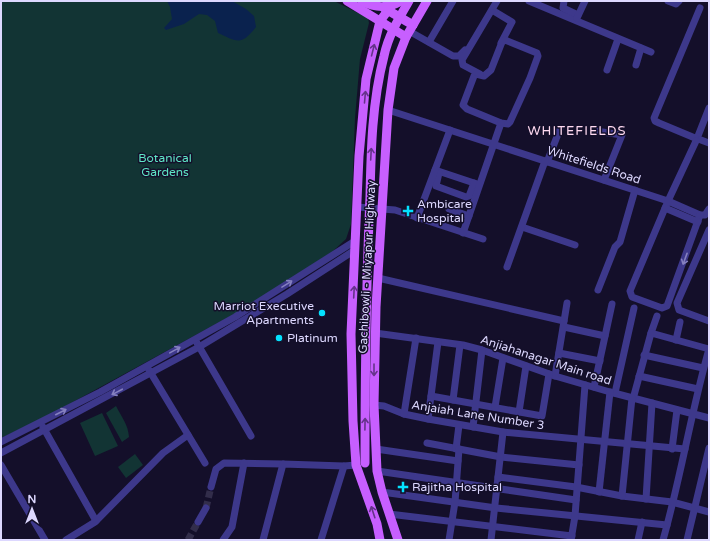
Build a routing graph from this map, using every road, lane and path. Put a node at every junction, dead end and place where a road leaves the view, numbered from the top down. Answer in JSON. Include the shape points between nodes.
{"nodes":[{"id":1,"x":347,"y":1,"type":"edge"},
{"id":2,"x":362,"y":1,"type":"edge"},
{"id":3,"x":372,"y":1,"type":"edge"},
{"id":4,"x":395,"y":1,"type":"edge"},
{"id":5,"x":401,"y":1,"type":"edge"},
{"id":6,"x":409,"y":1,"type":"edge"},
{"id":7,"x":427,"y":1,"type":"edge"},
{"id":8,"x":453,"y":1,"type":"edge"},
{"id":9,"x":489,"y":1,"type":"edge"},
{"id":10,"x":497,"y":1,"type":"edge"},
{"id":11,"x":529,"y":1,"type":"edge"},
{"id":12,"x":564,"y":1,"type":"edge"},
{"id":13,"x":585,"y":1,"type":"edge"},
{"id":14,"x":668,"y":1,"type":"edge"},
{"id":15,"x":679,"y":1,"type":"edge"},
{"id":16,"x":700,"y":8,"type":"dead end"},
{"id":17,"x":492,"y":10,"type":"junction"},
{"id":18,"x":388,"y":11,"type":"junction"},
{"id":19,"x":575,"y":17,"type":"junction"},
{"id":20,"x":380,"y":21,"type":"junction"},
{"id":21,"x":409,"y":31,"type":"junction"},
{"id":22,"x":618,"y":39,"type":"junction"},
{"id":23,"x":429,"y":42,"type":"junction"},
{"id":24,"x":641,"y":48,"type":"junction"},
{"id":25,"x":651,"y":52,"type":"dead end"},
{"id":26,"x":636,"y":65,"type":"dead end"},
{"id":27,"x":607,"y":70,"type":"dead end"},
{"id":28,"x":709,"y":108,"type":"edge"},
{"id":29,"x":388,"y":110,"type":"junction"},
{"id":30,"x":501,"y":123,"type":"junction"},
{"id":31,"x":560,"y":129,"type":"dead end"},
{"id":32,"x":450,"y":130,"type":"junction"},
{"id":33,"x":596,"y":131,"type":"dead end"},
{"id":34,"x":697,"y":139,"type":"junction"},
{"id":35,"x":709,"y":143,"type":"edge"},
{"id":36,"x":494,"y":144,"type":"junction"},
{"id":37,"x":546,"y":162,"type":"junction"},
{"id":38,"x":437,"y":171,"type":"junction"},
{"id":39,"x":604,"y":180,"type":"junction"},
{"id":40,"x":477,"y":184,"type":"junction"},
{"id":41,"x":429,"y":185,"type":"junction"},
{"id":42,"x":635,"y":190,"type":"junction"},
{"id":43,"x":472,"y":200,"type":"junction"},
{"id":44,"x":668,"y":201,"type":"junction"},
{"id":45,"x":357,"y":207,"type":"junction"},
{"id":46,"x":382,"y":208,"type":"junction"},
{"id":47,"x":665,"y":208,"type":"junction"},
{"id":48,"x":449,"y":209,"type":"dead end"},
{"id":49,"x":707,"y":213,"type":"edge"},
{"id":50,"x":467,"y":214,"type":"junction"},
{"id":51,"x":417,"y":218,"type":"junction"},
{"id":52,"x":698,"y":222,"type":"junction"},
{"id":53,"x":522,"y":227,"type":"junction"},
{"id":54,"x":709,"y":230,"type":"edge"},
{"id":55,"x":463,"y":233,"type":"junction"},
{"id":56,"x":483,"y":240,"type":"dead end"},
{"id":57,"x":575,"y":245,"type":"dead end"},
{"id":58,"x":355,"y":246,"type":"junction"},
{"id":59,"x":507,"y":267,"type":"dead end"},
{"id":60,"x":378,"y":278,"type":"junction"},
{"id":61,"x":598,"y":290,"type":"dead end"},
{"id":62,"x":567,"y":304,"type":"dead end"},
{"id":63,"x":612,"y":304,"type":"dead end"},
{"id":64,"x":634,"y":308,"type":"dead end"},
{"id":65,"x":657,"y":316,"type":"dead end"},
{"id":66,"x":709,"y":321,"type":"edge"},
{"id":67,"x":680,"y":322,"type":"dead end"},
{"id":68,"x":564,"y":324,"type":"junction"},
{"id":69,"x":375,"y":333,"type":"junction"},
{"id":70,"x":651,"y":333,"type":"junction"},
{"id":71,"x":605,"y":336,"type":"junction"},
{"id":72,"x":416,"y":338,"type":"junction"},
{"id":73,"x":195,"y":339,"type":"junction"},
{"id":74,"x":676,"y":340,"type":"junction"},
{"id":75,"x":438,"y":342,"type":"junction"},
{"id":76,"x":460,"y":345,"type":"junction"},
{"id":77,"x":199,"y":347,"type":"junction"},
{"id":78,"x":709,"y":349,"type":"edge"},
{"id":79,"x":482,"y":350,"type":"junction"},
{"id":80,"x":559,"y":353,"type":"junction"},
{"id":81,"x":644,"y":355,"type":"junction"},
{"id":82,"x":503,"y":358,"type":"junction"},
{"id":83,"x":600,"y":361,"type":"junction"},
{"id":84,"x":147,"y":366,"type":"junction"},
{"id":85,"x":526,"y":366,"type":"junction"},
{"id":86,"x":705,"y":372,"type":"edge"},
{"id":87,"x":151,"y":373,"type":"junction"},
{"id":88,"x":552,"y":375,"type":"junction"},
{"id":89,"x":639,"y":376,"type":"junction"},
{"id":90,"x":585,"y":385,"type":"junction"},
{"id":91,"x":594,"y":388,"type":"junction"},
{"id":92,"x":698,"y":389,"type":"junction"},
{"id":93,"x":612,"y":393,"type":"junction"},
{"id":94,"x":431,"y":396,"type":"junction"},
{"id":95,"x":632,"y":398,"type":"junction"},
{"id":96,"x":454,"y":400,"type":"junction"},
{"id":97,"x":476,"y":403,"type":"junction"},
{"id":98,"x":652,"y":403,"type":"junction"},
{"id":99,"x":374,"y":405,"type":"junction"},
{"id":100,"x":495,"y":407,"type":"junction"},
{"id":101,"x":677,"y":410,"type":"junction"},
{"id":102,"x":519,"y":412,"type":"junction"},
{"id":103,"x":404,"y":414,"type":"junction"},
{"id":104,"x":692,"y":414,"type":"junction"},
{"id":105,"x":709,"y":418,"type":"edge"},
{"id":106,"x":428,"y":419,"type":"junction"},
{"id":107,"x":41,"y":422,"type":"junction"},
{"id":108,"x":459,"y":425,"type":"junction"},
{"id":109,"x":473,"y":427,"type":"junction"},
{"id":110,"x":45,"y":430,"type":"junction"},
{"id":111,"x":503,"y":432,"type":"junction"},
{"id":112,"x":188,"y":435,"type":"junction"},
{"id":113,"x":251,"y":436,"type":"dead end"},
{"id":114,"x":580,"y":440,"type":"junction"},
{"id":115,"x":1,"y":442,"type":"edge"},
{"id":116,"x":427,"y":443,"type":"dead end"},
{"id":117,"x":604,"y":443,"type":"junction"},
{"id":118,"x":627,"y":444,"type":"junction"},
{"id":119,"x":648,"y":446,"type":"junction"},
{"id":120,"x":709,"y":448,"type":"edge"},
{"id":121,"x":376,"y":449,"type":"junction"},
{"id":122,"x":458,"y":449,"type":"junction"},
{"id":123,"x":672,"y":449,"type":"junction"},
{"id":124,"x":685,"y":449,"type":"junction"},
{"id":125,"x":1,"y":453,"type":"edge"},
{"id":126,"x":501,"y":457,"type":"junction"},
{"id":127,"x":458,"y":461,"type":"junction"},
{"id":128,"x":205,"y":463,"type":"dead end"},
{"id":129,"x":244,"y":463,"type":"junction"},
{"id":130,"x":283,"y":464,"type":"junction"},
{"id":131,"x":360,"y":464,"type":"junction"},
{"id":132,"x":1,"y":465,"type":"edge"},
{"id":133,"x":579,"y":465,"type":"junction"},
{"id":134,"x":344,"y":466,"type":"junction"},
{"id":135,"x":377,"y":471,"type":"junction"},
{"id":136,"x":498,"y":477,"type":"junction"},
{"id":137,"x":456,"y":482,"type":"junction"},
{"id":138,"x":211,"y":486,"type":"tunnel mouth"},
{"id":139,"x":576,"y":487,"type":"junction"},
{"id":140,"x":497,"y":490,"type":"junction"},
{"id":141,"x":382,"y":492,"type":"junction"},
{"id":142,"x":599,"y":492,"type":"junction"},
{"id":143,"x":622,"y":496,"type":"junction"},
{"id":144,"x":646,"y":499,"type":"junction"},
{"id":145,"x":576,"y":500,"type":"junction"},
{"id":146,"x":455,"y":502,"type":"junction"},
{"id":147,"x":672,"y":502,"type":"junction"},
{"id":148,"x":206,"y":508,"type":"tunnel mouth"},
{"id":149,"x":496,"y":508,"type":"junction"},
{"id":150,"x":695,"y":508,"type":"junction"},
{"id":151,"x":709,"y":512,"type":"edge"},
{"id":152,"x":389,"y":514,"type":"junction"},
{"id":153,"x":575,"y":516,"type":"junction"},
{"id":154,"x":96,"y":521,"type":"junction"},
{"id":155,"x":452,"y":521,"type":"junction"},
{"id":156,"x":198,"y":522,"type":"tunnel mouth"},
{"id":157,"x":642,"y":522,"type":"junction"},
{"id":158,"x":667,"y":525,"type":"junction"},
{"id":159,"x":493,"y":526,"type":"junction"},
{"id":160,"x":571,"y":538,"type":"edge"},
{"id":161,"x":225,"y":539,"type":"edge"},
{"id":162,"x":45,"y":540,"type":"edge"},
{"id":163,"x":66,"y":540,"type":"edge"},
{"id":164,"x":263,"y":540,"type":"edge"},
{"id":165,"x":321,"y":540,"type":"edge"},
{"id":166,"x":380,"y":540,"type":"edge"},
{"id":167,"x":398,"y":540,"type":"edge"},
{"id":168,"x":449,"y":540,"type":"edge"},
{"id":169,"x":491,"y":540,"type":"edge"},
{"id":170,"x":638,"y":540,"type":"edge"},
{"id":171,"x":663,"y":540,"type":"edge"},
{"id":172,"x":687,"y":540,"type":"edge"}],
"edges":[{"from":1,"to":20,"type":"main road"},
{"from":2,"to":5,"type":"main road","bridge":true,"via":[[379,7],[395,5]]},
{"from":3,"to":18,"type":"main road"},
{"from":4,"to":18,"type":"main road","name":"Gachibowli - Miyapur Highway"},
{"from":131,"to":6,"type":"main road","one_way":true,"bridge":true,"via":[[367,241],[375,104],[389,39]]},
{"from":7,"to":21,"type":"main road","name":"Gachibowli - Miyapur Highway"},
{"from":8,"to":23,"type":"street"},
{"from":9,"to":23,"type":"street","via":[[488,10],[461,55],[453,56]]},
{"from":10,"to":17,"type":"street"},
{"from":11,"to":19,"type":"street"},
{"from":12,"to":19,"type":"street","via":[[563,8]]},
{"from":13,"to":19,"type":"street"},
{"from":14,"to":15,"type":"street","via":[[676,4]]},
{"from":16,"to":34,"type":"street","via":[[654,118],[659,124]]},
{"from":17,"to":17,"type":"street","via":[[462,60],[463,65],[480,74],[512,23]]},
{"from":18,"to":20,"type":"main road","name":"Gachibowli - Miyapur Highway"},
{"from":18,"to":21,"type":"main road"},
{"from":19,"to":22,"type":"street"},
{"from":20,"to":21,"type":"main road"},
{"from":45,"to":20,"type":"main road","name":"Gachibowli - Miyapur Highway","one_way":true,"via":[[366,79]]},
{"from":21,"to":23,"type":"street"},
{"from":21,"to":29,"type":"main road","name":"Gachibowli - Miyapur Highway","via":[[394,68]]},
{"from":22,"to":24,"type":"street"},
{"from":22,"to":27,"type":"street"},
{"from":24,"to":25,"type":"street"},
{"from":24,"to":26,"type":"street"},
{"from":28,"to":34,"type":"street"},
{"from":29,"to":32,"type":"street","name":"Whitefields Road"},
{"from":29,"to":46,"type":"main road","name":"Gachibowli - Miyapur Highway"},
{"from":30,"to":30,"type":"street","via":[[510,122],[538,56],[537,53],[505,40],[489,72],[484,76],[474,76],[463,105]]},
{"from":30,"to":36,"type":"street"},
{"from":31,"to":37,"type":"street"},
{"from":32,"to":36,"type":"street","name":"Whitefields Road"},
{"from":32,"to":38,"type":"street"},
{"from":33,"to":39,"type":"street","via":[[622,135]]},
{"from":34,"to":35,"type":"street"},
{"from":34,"to":44,"type":"street"},
{"from":36,"to":37,"type":"street","name":"Whitefields Road"},
{"from":36,"to":40,"type":"street"},
{"from":37,"to":39,"type":"street","name":"Whitefields Road"},
{"from":37,"to":53,"type":"street"},
{"from":38,"to":40,"type":"street"},
{"from":38,"to":40,"type":"street","via":[[436,186],[466,197]]},
{"from":38,"to":41,"type":"street"},
{"from":39,"to":42,"type":"street","name":"Whitefields Road"},
{"from":40,"to":43,"type":"street"},
{"from":41,"to":43,"type":"street"},
{"from":41,"to":51,"type":"street"},
{"from":42,"to":44,"type":"street","name":"Whitefields Road"},
{"from":42,"to":61,"type":"street","via":[[620,242],[615,248]]},
{"from":43,"to":50,"type":"street"},
{"from":44,"to":47,"type":"street"},
{"from":44,"to":49,"type":"street","name":"Whitefields Road"},
{"from":45,"to":46,"type":"street"},
{"from":45,"to":58,"type":"main road","name":"Gachibowli - Miyapur Highway"},
{"from":46,"to":51,"type":"street"},
{"from":46,"to":60,"type":"main road","name":"Gachibowli - Miyapur Highway"},
{"from":47,"to":52,"type":"street"},
{"from":52,"to":47,"type":"street","name":"Whitefields Road","one_way":true,"via":[[668,306],[662,308],[632,297],[630,291]]},
{"from":48,"to":50,"type":"street"},
{"from":49,"to":52,"type":"street","name":"Whitefields Road"},
{"from":50,"to":55,"type":"street"},
{"from":51,"to":55,"type":"street"},
{"from":53,"to":57,"type":"street"},
{"from":53,"to":59,"type":"street"},
{"from":54,"to":66,"type":"street","via":[[677,303],[679,310]]},
{"from":55,"to":56,"type":"street"},
{"from":73,"to":58,"type":"street","one_way":true},
{"from":58,"to":77,"type":"street","via":[[287,294]]},
{"from":131,"to":58,"type":"main road","name":"Gachibowli - Miyapur Highway","one_way":true,"via":[[353,421],[351,334]]},
{"from":60,"to":68,"type":"street"},
{"from":60,"to":69,"type":"main road","name":"Gachibowli - Miyapur Highway"},
{"from":62,"to":68,"type":"street"},
{"from":63,"to":71,"type":"street"},
{"from":64,"to":93,"type":"street"},
{"from":65,"to":70,"type":"street"},
{"from":67,"to":74,"type":"street"},
{"from":68,"to":71,"type":"street"},
{"from":68,"to":80,"type":"street"},
{"from":69,"to":72,"type":"street","name":"Anjiahanagar Main road"},
{"from":69,"to":99,"type":"main road","name":"Gachibowli - Miyapur Highway","one_way":true},
{"from":70,"to":74,"type":"street"},
{"from":70,"to":81,"type":"street"},
{"from":71,"to":83,"type":"street"},
{"from":72,"to":75,"type":"street","name":"Anjiahanagar Main road"},
{"from":72,"to":103,"type":"street"},
{"from":73,"to":77,"type":"street"},
{"from":84,"to":73,"type":"street","one_way":true},
{"from":74,"to":78,"type":"street"},
{"from":75,"to":76,"type":"street","name":"Anjiahanagar Main road"},
{"from":75,"to":94,"type":"street"},
{"from":76,"to":79,"type":"street","name":"Anjiahanagar Main road"},
{"from":76,"to":96,"type":"street"},
{"from":77,"to":87,"type":"street"},
{"from":77,"to":113,"type":"street"},
{"from":78,"to":86,"type":"street"},
{"from":79,"to":82,"type":"street","name":"Anjiahanagar Main road"},
{"from":79,"to":97,"type":"street"},
{"from":80,"to":83,"type":"street"},
{"from":80,"to":88,"type":"street"},
{"from":81,"to":86,"type":"street"},
{"from":81,"to":89,"type":"street"},
{"from":82,"to":85,"type":"street","name":"Anjiahanagar Main road"},
{"from":82,"to":100,"type":"street"},
{"from":83,"to":91,"type":"street"},
{"from":84,"to":87,"type":"street"},
{"from":107,"to":84,"type":"street","one_way":true},
{"from":85,"to":88,"type":"street","name":"Anjiahanagar Main road"},
{"from":85,"to":102,"type":"street"},
{"from":86,"to":92,"type":"street"},
{"from":87,"to":110,"type":"street","one_way":true},
{"from":87,"to":112,"type":"street"},
{"from":88,"to":90,"type":"street","name":"Anjiahanagar Main road"},
{"from":88,"to":102,"type":"street","via":[[542,416]]},
{"from":89,"to":92,"type":"street"},
{"from":89,"to":95,"type":"street"},
{"from":90,"to":91,"type":"street","name":"Anjiahanagar Main road"},
{"from":90,"to":114,"type":"street"},
{"from":91,"to":93,"type":"street","name":"Anjiahanagar Main road"},
{"from":92,"to":104,"type":"street"},
{"from":93,"to":95,"type":"street","name":"Anjiahanagar Main road"},
{"from":93,"to":117,"type":"street"},
{"from":94,"to":96,"type":"street"},
{"from":94,"to":106,"type":"street"},
{"from":95,"to":98,"type":"street","name":"Anjiahanagar Main road"},
{"from":95,"to":118,"type":"street"},
{"from":96,"to":97,"type":"street"},
{"from":97,"to":100,"type":"street"},
{"from":97,"to":109,"type":"street"},
{"from":98,"to":101,"type":"street","name":"Anjiahanagar Main road"},
{"from":98,"to":119,"type":"street"},
{"from":99,"to":103,"type":"street","name":"Anjaiah Lane Number 3"},
{"from":99,"to":121,"type":"main road","name":"Gachibowli - Miyapur Highway"},
{"from":100,"to":102,"type":"street"},
{"from":101,"to":104,"type":"street","name":"Anjiahanagar Main road"},
{"from":101,"to":123,"type":"street"},
{"from":103,"to":106,"type":"street","name":"Anjaiah Lane Number 3"},
{"from":104,"to":105,"type":"street","name":"Anjiahanagar Main road"},
{"from":104,"to":124,"type":"street"},
{"from":106,"to":108,"type":"street","name":"Anjaiah Lane Number 3"},
{"from":107,"to":110,"type":"street"},
{"from":107,"to":115,"type":"street"},
{"from":108,"to":109,"type":"street","name":"Anjaiah Lane Number 3"},
{"from":108,"to":122,"type":"street"},
{"from":109,"to":111,"type":"street","name":"Anjaiah Lane Number 3"},
{"from":110,"to":125,"type":"street"},
{"from":110,"to":154,"type":"street"},
{"from":111,"to":114,"type":"street","name":"Anjaiah Lane Number 3"},
{"from":111,"to":126,"type":"street"},
{"from":112,"to":128,"type":"street"},
{"from":112,"to":154,"type":"street","via":[[163,453]]},
{"from":114,"to":117,"type":"street","name":"Anjaiah Lane Number 3"},
{"from":114,"to":133,"type":"street"},
{"from":116,"to":122,"type":"street"},
{"from":117,"to":118,"type":"street","name":"Anjaiah Lane Number 3"},
{"from":117,"to":142,"type":"street"},
{"from":118,"to":119,"type":"street","name":"Anjaiah Lane Number 3"},
{"from":118,"to":143,"type":"street"},
{"from":119,"to":123,"type":"street","name":"Anjaiah Lane Number 3"},
{"from":119,"to":144,"type":"street"},
{"from":120,"to":150,"type":"street"},
{"from":121,"to":127,"type":"street"},
{"from":121,"to":135,"type":"main road","name":"Gachibowli - Miyapur Highway"},
{"from":122,"to":126,"type":"street"},
{"from":122,"to":127,"type":"street"},
{"from":123,"to":124,"type":"street","name":"Anjaiah Lane Number 3"},
{"from":124,"to":147,"type":"street"},
{"from":126,"to":133,"type":"street"},
{"from":126,"to":136,"type":"street"},
{"from":127,"to":137,"type":"street"},
{"from":129,"to":130,"type":"street"},
{"from":129,"to":138,"type":"street","via":[[229,462],[220,465]]},
{"from":129,"to":161,"type":"street","via":[[232,527]]},
{"from":130,"to":134,"type":"street"},
{"from":130,"to":164,"type":"street"},
{"from":131,"to":134,"type":"street"},
{"from":166,"to":131,"type":"main road","one_way":true},
{"from":132,"to":162,"type":"street"},
{"from":133,"to":139,"type":"street"},
{"from":134,"to":165,"type":"street"},
{"from":135,"to":137,"type":"street"},
{"from":135,"to":141,"type":"main road","name":"Gachibowli - Miyapur Highway"},
{"from":136,"to":139,"type":"street"},
{"from":136,"to":140,"type":"street"},
{"from":137,"to":140,"type":"street"},
{"from":137,"to":146,"type":"street"},
{"from":139,"to":142,"type":"street"},
{"from":139,"to":145,"type":"street"},
{"from":140,"to":145,"type":"street"},
{"from":140,"to":149,"type":"street"},
{"from":141,"to":146,"type":"street"},
{"from":141,"to":152,"type":"main road","name":"Gachibowli - Miyapur Highway"},
{"from":142,"to":143,"type":"street"},
{"from":143,"to":144,"type":"street"},
{"from":144,"to":147,"type":"street"},
{"from":145,"to":153,"type":"street"},
{"from":146,"to":149,"type":"street"},
{"from":146,"to":155,"type":"street"},
{"from":147,"to":150,"type":"street"},
{"from":147,"to":158,"type":"street"},
{"from":148,"to":156,"type":"street"},
{"from":149,"to":153,"type":"street"},
{"from":149,"to":159,"type":"street"},
{"from":150,"to":151,"type":"street"},
{"from":150,"to":172,"type":"street"},
{"from":152,"to":155,"type":"street"},
{"from":152,"to":167,"type":"main road","name":"Gachibowli - Miyapur Highway"},
{"from":153,"to":157,"type":"street"},
{"from":153,"to":160,"type":"street"},
{"from":154,"to":163,"type":"street"},
{"from":155,"to":159,"type":"street"},
{"from":155,"to":168,"type":"street"},
{"from":157,"to":158,"type":"street"},
{"from":157,"to":170,"type":"street"},
{"from":158,"to":171,"type":"street"},
{"from":159,"to":160,"type":"street"},
{"from":159,"to":169,"type":"street"}]}
